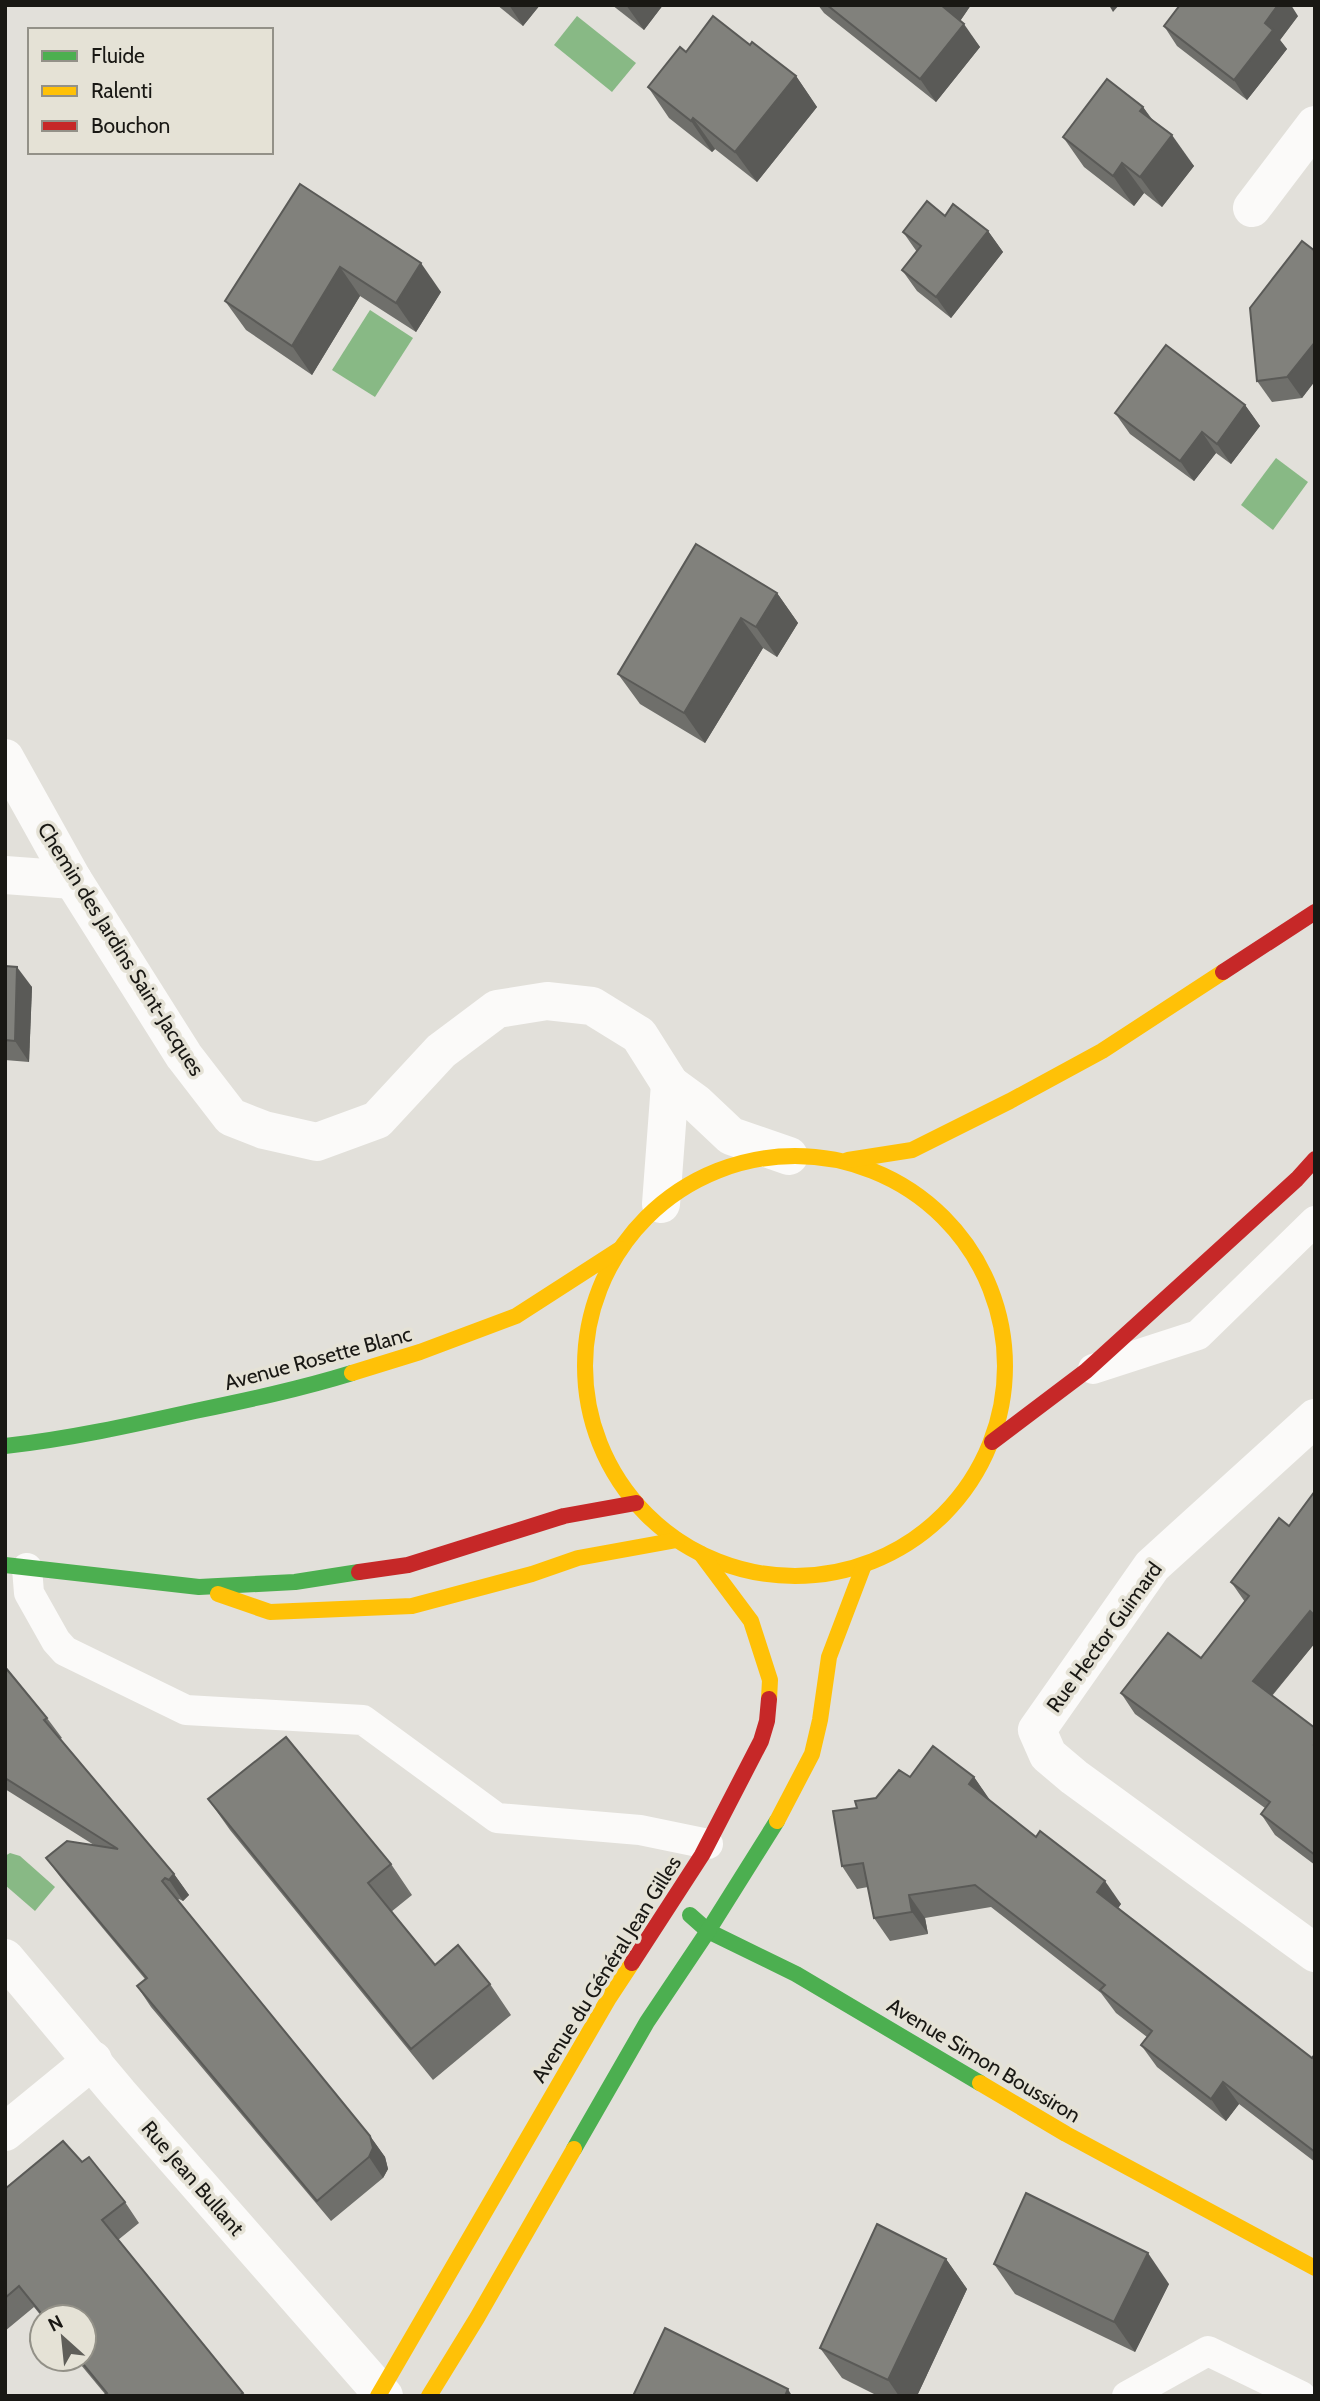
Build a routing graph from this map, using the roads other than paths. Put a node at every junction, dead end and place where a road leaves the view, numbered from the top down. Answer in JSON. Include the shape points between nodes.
{"nodes":[{"id":1,"x":1315,"y":125,"type":"edge"},
{"id":2,"x":1252,"y":208,"type":"dead end"},
{"id":3,"x":5,"y":758,"type":"edge"},
{"id":4,"x":5,"y":876,"type":"edge"},
{"id":5,"x":74,"y":880,"type":"junction"},
{"id":6,"x":1315,"y":912,"type":"edge"},
{"id":7,"x":670,"y":1084,"type":"junction"},
{"id":8,"x":789,"y":1156,"type":"junction"},
{"id":9,"x":1315,"y":1159,"type":"edge"},
{"id":10,"x":843,"y":1160,"type":"junction"},
{"id":11,"x":661,"y":1204,"type":"junction"},
{"id":12,"x":1315,"y":1221,"type":"edge"},
{"id":13,"x":620,"y":1249,"type":"junction"},
{"id":14,"x":1086,"y":1371,"type":"junction"},
{"id":15,"x":1315,"y":1418,"type":"edge"},
{"id":16,"x":992,"y":1441,"type":"junction"},
{"id":17,"x":5,"y":1446,"type":"edge"},
{"id":18,"x":636,"y":1503,"type":"junction"},
{"id":19,"x":677,"y":1540,"type":"junction"},
{"id":20,"x":701,"y":1555,"type":"junction"},
{"id":21,"x":864,"y":1564,"type":"junction"},
{"id":22,"x":16,"y":1567,"type":"edge"},
{"id":23,"x":199,"y":1587,"type":"junction"},
{"id":24,"x":705,"y":1849,"type":"junction"},
{"id":25,"x":708,"y":1931,"type":"junction"},
{"id":26,"x":1315,"y":1953,"type":"edge"},
{"id":27,"x":5,"y":1958,"type":"edge"},
{"id":28,"x":93,"y":2060,"type":"junction"},
{"id":29,"x":5,"y":2132,"type":"edge"},
{"id":30,"x":1315,"y":2269,"type":"edge"},
{"id":31,"x":381,"y":2394,"type":"edge"},
{"id":32,"x":429,"y":2396,"type":"edge"},
{"id":33,"x":1127,"y":2396,"type":"edge"},
{"id":34,"x":1301,"y":2396,"type":"edge"}],
"edges":[{"from":1,"to":2,"type":"street"},
{"from":3,"to":5,"type":"street","name":"Chemin des Jardins Saint-Jacques"},
{"from":4,"to":5,"type":"street"},
{"from":5,"to":7,"type":"street","name":"Chemin des Jardins Saint-Jacques","via":[[184,1056],[231,1117],[264,1130],[317,1142],[377,1120],[441,1051],[498,1009],[547,1001],[592,1006],[639,1035]]},
{"from":6,"to":10,"type":"main road","via":[[1102,1051],[1010,1101],[912,1150]]},
{"from":7,"to":8,"type":"street","name":"Chemin des Jardins Saint-Jacques","via":[[731,1136]]},
{"from":7,"to":11,"type":"street"},
{"from":8,"to":10,"type":"main road"},
{"from":8,"to":11,"type":"main road","via":[[743,1162],[700,1179]]},
{"from":9,"to":14,"type":"main road"},
{"from":10,"to":16,"type":"main road","via":[[892,1178],[934,1207],[975,1256],[993,1291],[1005,1341],[1004,1392]]},
{"from":11,"to":13,"type":"main road"},
{"from":12,"to":14,"type":"lane","via":[[1198,1335]]},
{"from":13,"to":17,"type":"main road","name":"Avenue Rosette Blanc","via":[[516,1315],[420,1352],[314,1385],[117,1429]]},
{"from":13,"to":18,"type":"main road","via":[[593,1311],[585,1352],[588,1406],[605,1458]]},
{"from":14,"to":16,"type":"main road"},
{"from":15,"to":26,"type":"street","name":"Rue Hector Guimard","via":[[1152,1566],[1037,1730],[1048,1755],[1073,1777]]},
{"from":16,"to":21,"type":"main road","via":[[971,1482],[942,1517],[905,1544]]},
{"from":18,"to":19,"type":"main road"},
{"from":18,"to":23,"type":"main road","via":[[564,1516],[408,1565],[295,1583]]},
{"from":19,"to":20,"type":"main road"},
{"from":19,"to":23,"type":"main road","via":[[578,1558],[412,1606],[270,1612]]},
{"from":20,"to":21,"type":"main road","via":[[754,1572],[810,1575]]},
{"from":20,"to":24,"type":"main road","name":"Avenue du Général Jean Gilles","via":[[751,1621],[770,1680],[761,1741]]},
{"from":21,"to":25,"type":"main road","via":[[829,1657],[812,1754],[787,1805]]},
{"from":22,"to":23,"type":"main road"},
{"from":22,"to":24,"type":"lane","via":[[65,1651],[186,1710],[363,1720],[497,1818],[640,1830]]},
{"from":24,"to":25,"type":"main road","name":"Avenue Simon Boussiron","via":[[687,1912]]},
{"from":24,"to":31,"type":"main road","name":"Avenue du Général Jean Gilles","via":[[609,1998]]},
{"from":25,"to":30,"type":"main road","name":"Avenue Simon Boussiron","via":[[796,1974],[1066,2134]]},
{"from":25,"to":32,"type":"main road","via":[[647,2022]]},
{"from":27,"to":28,"type":"street","name":"Rue Jean Bullant"},
{"from":28,"to":29,"type":"street"},
{"from":28,"to":31,"type":"street","name":"Rue Jean Bullant"},
{"from":33,"to":34,"type":"lane","via":[[1208,2351]]}]}
